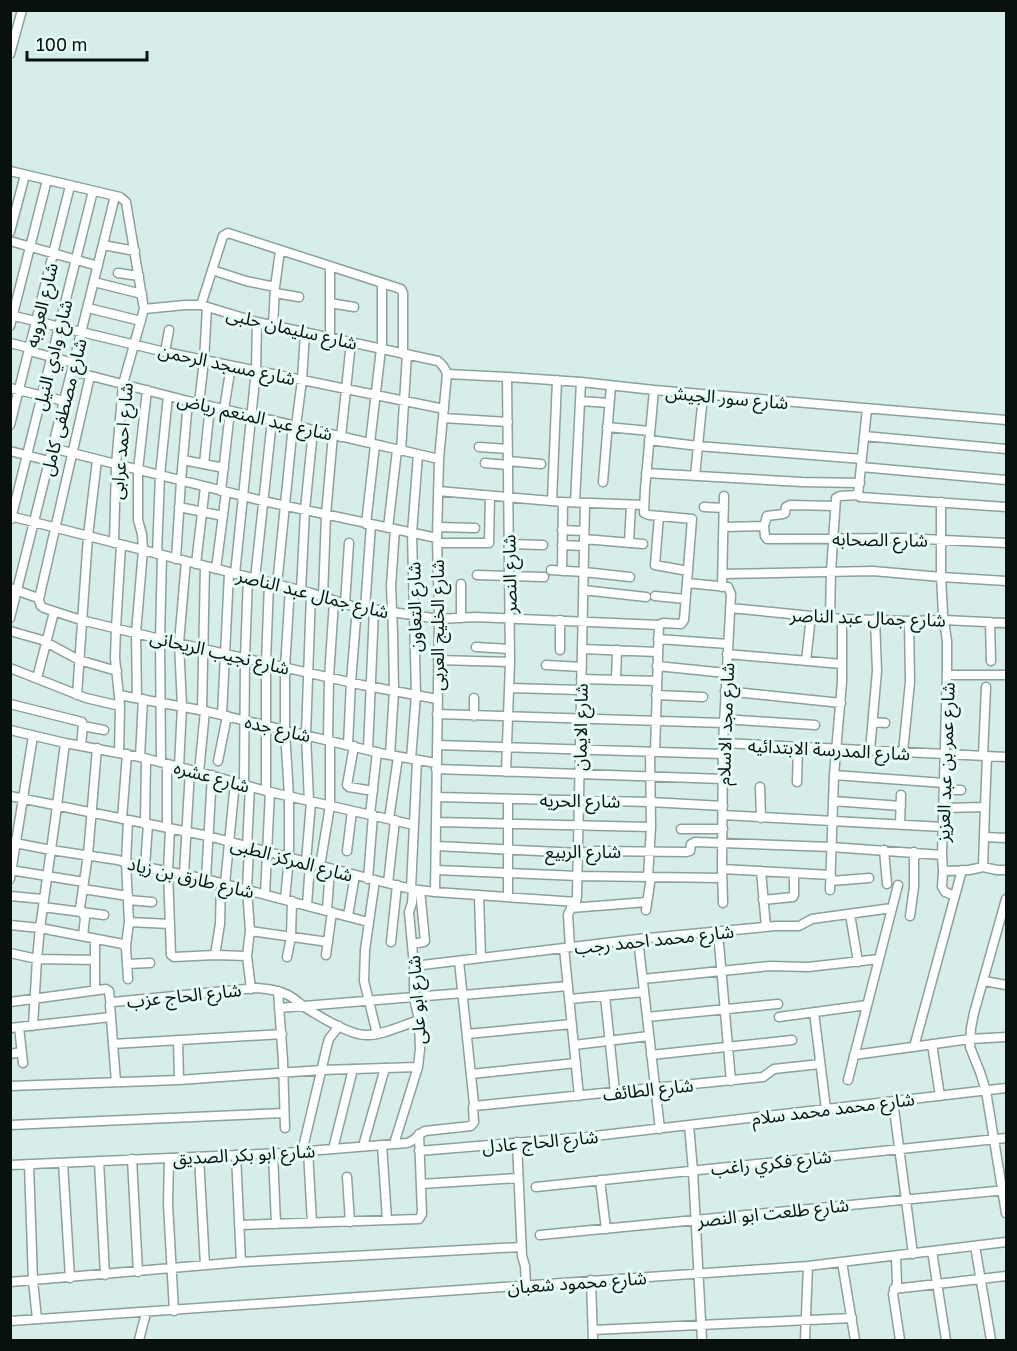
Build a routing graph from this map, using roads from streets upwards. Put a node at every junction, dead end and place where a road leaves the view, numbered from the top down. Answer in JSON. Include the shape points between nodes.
{"nodes":[{"id":1,"x":22,"y":10,"type":"edge"},
{"id":2,"x":10,"y":54,"type":"edge"},
{"id":3,"x":10,"y":171,"type":"edge"},
{"id":4,"x":25,"y":175,"type":"junction"},
{"id":5,"x":47,"y":180,"type":"junction"},
{"id":6,"x":70,"y":186,"type":"junction"},
{"id":7,"x":93,"y":191,"type":"junction"},
{"id":8,"x":120,"y":198,"type":"junction"},
{"id":9,"x":10,"y":232,"type":"edge"},
{"id":10,"x":10,"y":241,"type":"edge"},
{"id":11,"x":103,"y":245,"type":"junction"},
{"id":12,"x":30,"y":247,"type":"junction"},
{"id":13,"x":135,"y":251,"type":"junction"},
{"id":14,"x":280,"y":251,"type":"junction"},
{"id":15,"x":54,"y":254,"type":"junction"},
{"id":16,"x":76,"y":260,"type":"junction"},
{"id":17,"x":98,"y":266,"type":"junction"},
{"id":18,"x":330,"y":267,"type":"junction"},
{"id":19,"x":212,"y":270,"type":"junction"},
{"id":20,"x":118,"y":273,"type":"dead end"},
{"id":21,"x":139,"y":276,"type":"junction"},
{"id":22,"x":94,"y":282,"type":"junction"},
{"id":23,"x":382,"y":284,"type":"junction"},
{"id":24,"x":275,"y":290,"type":"junction"},
{"id":25,"x":142,"y":294,"type":"junction"},
{"id":26,"x":299,"y":297,"type":"dead end"},
{"id":27,"x":330,"y":303,"type":"junction"},
{"id":28,"x":204,"y":306,"type":"junction"},
{"id":29,"x":354,"y":307,"type":"dead end"},
{"id":30,"x":88,"y":308,"type":"junction"},
{"id":31,"x":144,"y":309,"type":"junction"},
{"id":32,"x":12,"y":315,"type":"edge"},
{"id":33,"x":37,"y":321,"type":"junction"},
{"id":34,"x":141,"y":321,"type":"junction"},
{"id":35,"x":257,"y":322,"type":"junction"},
{"id":36,"x":273,"y":325,"type":"junction"},
{"id":37,"x":10,"y":326,"type":"edge"},
{"id":38,"x":59,"y":327,"type":"junction"},
{"id":39,"x":170,"y":330,"type":"dead end"},
{"id":40,"x":81,"y":333,"type":"junction"},
{"id":41,"x":305,"y":333,"type":"junction"},
{"id":42,"x":330,"y":338,"type":"junction"},
{"id":43,"x":351,"y":342,"type":"junction"},
{"id":44,"x":10,"y":343,"type":"edge"},
{"id":45,"x":134,"y":345,"type":"junction"},
{"id":46,"x":382,"y":349,"type":"junction"},
{"id":47,"x":30,"y":350,"type":"junction"},
{"id":48,"x":165,"y":352,"type":"junction"},
{"id":49,"x":405,"y":354,"type":"junction"},
{"id":50,"x":51,"y":357,"type":"junction"},
{"id":51,"x":204,"y":361,"type":"junction"},
{"id":52,"x":231,"y":366,"type":"junction"},
{"id":53,"x":73,"y":367,"type":"junction"},
{"id":54,"x":256,"y":370,"type":"junction"},
{"id":55,"x":447,"y":374,"type":"junction"},
{"id":56,"x":90,"y":376,"type":"junction"},
{"id":57,"x":507,"y":377,"type":"junction"},
{"id":58,"x":302,"y":380,"type":"junction"},
{"id":59,"x":557,"y":380,"type":"junction"},
{"id":60,"x":581,"y":382,"type":"junction"},
{"id":61,"x":123,"y":384,"type":"junction"},
{"id":62,"x":611,"y":386,"type":"junction"},
{"id":63,"x":15,"y":389,"type":"edge"},
{"id":64,"x":347,"y":389,"type":"junction"},
{"id":65,"x":147,"y":390,"type":"junction"},
{"id":66,"x":654,"y":390,"type":"junction"},
{"id":67,"x":377,"y":395,"type":"junction"},
{"id":68,"x":703,"y":395,"type":"junction"},
{"id":69,"x":41,"y":396,"type":"junction"},
{"id":70,"x":168,"y":396,"type":"junction"},
{"id":71,"x":64,"y":401,"type":"junction"},
{"id":72,"x":188,"y":401,"type":"junction"},
{"id":73,"x":405,"y":401,"type":"junction"},
{"id":74,"x":580,"y":401,"type":"junction"},
{"id":75,"x":199,"y":403,"type":"junction"},
{"id":76,"x":609,"y":403,"type":"junction"},
{"id":77,"x":210,"y":406,"type":"junction"},
{"id":78,"x":867,"y":409,"type":"junction"},
{"id":79,"x":227,"y":410,"type":"junction"},
{"id":80,"x":443,"y":414,"type":"junction"},
{"id":81,"x":252,"y":416,"type":"junction"},
{"id":82,"x":272,"y":420,"type":"junction"},
{"id":83,"x":1006,"y":420,"type":"edge"},
{"id":84,"x":508,"y":422,"type":"junction"},
{"id":85,"x":10,"y":425,"type":"edge"},
{"id":86,"x":294,"y":426,"type":"junction"},
{"id":87,"x":607,"y":427,"type":"junction"},
{"id":88,"x":313,"y":430,"type":"junction"},
{"id":89,"x":337,"y":436,"type":"junction"},
{"id":90,"x":650,"y":436,"type":"junction"},
{"id":91,"x":864,"y":436,"type":"junction"},
{"id":92,"x":373,"y":444,"type":"junction"},
{"id":93,"x":698,"y":446,"type":"junction"},
{"id":94,"x":479,"y":447,"type":"dead end"},
{"id":95,"x":52,"y":448,"type":"junction"},
{"id":96,"x":508,"y":449,"type":"junction"},
{"id":97,"x":1006,"y":449,"type":"edge"},
{"id":98,"x":399,"y":450,"type":"junction"},
{"id":99,"x":10,"y":451,"type":"edge"},
{"id":100,"x":72,"y":453,"type":"junction"},
{"id":101,"x":418,"y":454,"type":"junction"},
{"id":102,"x":27,"y":455,"type":"junction"},
{"id":103,"x":439,"y":459,"type":"junction"},
{"id":104,"x":97,"y":460,"type":"junction"},
{"id":105,"x":183,"y":460,"type":"junction"},
{"id":106,"x":49,"y":461,"type":"junction"},
{"id":107,"x":485,"y":463,"type":"dead end"},
{"id":108,"x":508,"y":463,"type":"junction"},
{"id":109,"x":862,"y":463,"type":"junction"},
{"id":110,"x":204,"y":464,"type":"junction"},
{"id":111,"x":541,"y":464,"type":"dead end"},
{"id":112,"x":116,"y":465,"type":"junction"},
{"id":113,"x":224,"y":468,"type":"junction"},
{"id":114,"x":138,"y":470,"type":"junction"},
{"id":115,"x":646,"y":473,"type":"junction"},
{"id":116,"x":160,"y":476,"type":"junction"},
{"id":117,"x":695,"y":476,"type":"junction"},
{"id":118,"x":1006,"y":480,"type":"edge"},
{"id":119,"x":181,"y":481,"type":"junction"},
{"id":120,"x":603,"y":482,"type":"dead end"},
{"id":121,"x":860,"y":483,"type":"junction"},
{"id":122,"x":205,"y":487,"type":"junction"},
{"id":123,"x":224,"y":491,"type":"junction"},
{"id":124,"x":438,"y":491,"type":"junction"},
{"id":125,"x":858,"y":495,"type":"junction"},
{"id":126,"x":243,"y":496,"type":"junction"},
{"id":127,"x":490,"y":496,"type":"junction"},
{"id":128,"x":724,"y":496,"type":"dead end"},
{"id":129,"x":509,"y":497,"type":"junction"},
{"id":130,"x":263,"y":501,"type":"junction"},
{"id":131,"x":552,"y":501,"type":"junction"},
{"id":132,"x":562,"y":502,"type":"junction"},
{"id":133,"x":575,"y":502,"type":"junction"},
{"id":134,"x":941,"y":502,"type":"junction"},
{"id":135,"x":585,"y":503,"type":"junction"},
{"id":136,"x":631,"y":505,"type":"junction"},
{"id":137,"x":644,"y":505,"type":"junction"},
{"id":138,"x":285,"y":506,"type":"junction"},
{"id":139,"x":835,"y":506,"type":"junction"},
{"id":140,"x":179,"y":507,"type":"junction"},
{"id":141,"x":704,"y":507,"type":"dead end"},
{"id":142,"x":1006,"y":507,"type":"edge"},
{"id":143,"x":724,"y":508,"type":"junction"},
{"id":144,"x":305,"y":510,"type":"junction"},
{"id":145,"x":202,"y":512,"type":"junction"},
{"id":146,"x":326,"y":514,"type":"junction"},
{"id":147,"x":223,"y":516,"type":"junction"},
{"id":148,"x":658,"y":516,"type":"junction"},
{"id":149,"x":11,"y":517,"type":"edge"},
{"id":150,"x":34,"y":522,"type":"junction"},
{"id":151,"x":368,"y":524,"type":"junction"},
{"id":152,"x":437,"y":526,"type":"junction"},
{"id":153,"x":764,"y":526,"type":"junction"},
{"id":154,"x":724,"y":527,"type":"junction"},
{"id":155,"x":56,"y":528,"type":"junction"},
{"id":156,"x":475,"y":528,"type":"dead end"},
{"id":157,"x":392,"y":529,"type":"junction"},
{"id":158,"x":562,"y":530,"type":"junction"},
{"id":159,"x":412,"y":533,"type":"junction"},
{"id":160,"x":88,"y":536,"type":"junction"},
{"id":161,"x":833,"y":538,"type":"junction"},
{"id":162,"x":584,"y":539,"type":"junction"},
{"id":163,"x":940,"y":539,"type":"junction"},
{"id":164,"x":437,"y":541,"type":"junction"},
{"id":165,"x":349,"y":543,"type":"dead end"},
{"id":166,"x":629,"y":543,"type":"junction"},
{"id":167,"x":1006,"y":543,"type":"edge"},
{"id":168,"x":117,"y":544,"type":"junction"},
{"id":169,"x":509,"y":544,"type":"junction"},
{"id":170,"x":643,"y":544,"type":"dead end"},
{"id":171,"x":543,"y":545,"type":"dead end"},
{"id":172,"x":562,"y":545,"type":"junction"},
{"id":173,"x":143,"y":550,"type":"junction"},
{"id":174,"x":160,"y":555,"type":"junction"},
{"id":175,"x":176,"y":559,"type":"junction"},
{"id":176,"x":186,"y":561,"type":"junction"},
{"id":177,"x":200,"y":565,"type":"junction"},
{"id":178,"x":216,"y":569,"type":"junction"},
{"id":179,"x":562,"y":571,"type":"junction"},
{"id":180,"x":688,"y":571,"type":"junction"},
{"id":181,"x":831,"y":571,"type":"junction"},
{"id":182,"x":584,"y":572,"type":"junction"},
{"id":183,"x":232,"y":573,"type":"junction"},
{"id":184,"x":723,"y":574,"type":"junction"},
{"id":185,"x":477,"y":575,"type":"dead end"},
{"id":186,"x":510,"y":576,"type":"junction"},
{"id":187,"x":630,"y":577,"type":"dead end"},
{"id":188,"x":252,"y":578,"type":"junction"},
{"id":189,"x":941,"y":578,"type":"junction"},
{"id":190,"x":1006,"y":581,"type":"edge"},
{"id":191,"x":273,"y":584,"type":"junction"},
{"id":192,"x":461,"y":584,"type":"dead end"},
{"id":193,"x":687,"y":584,"type":"junction"},
{"id":194,"x":722,"y":587,"type":"junction"},
{"id":195,"x":290,"y":588,"type":"junction"},
{"id":196,"x":14,"y":590,"type":"edge"},
{"id":197,"x":583,"y":590,"type":"junction"},
{"id":198,"x":301,"y":591,"type":"junction"},
{"id":199,"x":311,"y":593,"type":"junction"},
{"id":200,"x":323,"y":597,"type":"junction"},
{"id":201,"x":39,"y":599,"type":"junction"},
{"id":202,"x":685,"y":599,"type":"junction"},
{"id":203,"x":334,"y":601,"type":"junction"},
{"id":204,"x":345,"y":604,"type":"junction"},
{"id":205,"x":366,"y":608,"type":"junction"},
{"id":206,"x":730,"y":608,"type":"junction"},
{"id":207,"x":54,"y":612,"type":"junction"},
{"id":208,"x":392,"y":613,"type":"junction"},
{"id":209,"x":414,"y":616,"type":"junction"},
{"id":210,"x":811,"y":616,"type":"junction"},
{"id":211,"x":10,"y":618,"type":"edge"},
{"id":212,"x":461,"y":618,"type":"junction"},
{"id":213,"x":830,"y":618,"type":"junction"},
{"id":214,"x":510,"y":619,"type":"junction"},
{"id":215,"x":842,"y":619,"type":"junction"},
{"id":216,"x":875,"y":619,"type":"junction"},
{"id":217,"x":81,"y":620,"type":"junction"},
{"id":218,"x":439,"y":620,"type":"junction"},
{"id":219,"x":560,"y":620,"type":"junction"},
{"id":220,"x":944,"y":620,"type":"junction"},
{"id":221,"x":583,"y":621,"type":"junction"},
{"id":222,"x":909,"y":621,"type":"junction"},
{"id":223,"x":990,"y":622,"type":"junction"},
{"id":224,"x":1006,"y":623,"type":"edge"},
{"id":225,"x":659,"y":625,"type":"junction"},
{"id":226,"x":116,"y":628,"type":"junction"},
{"id":227,"x":10,"y":632,"type":"edge"},
{"id":228,"x":136,"y":633,"type":"junction"},
{"id":229,"x":160,"y":639,"type":"junction"},
{"id":230,"x":658,"y":639,"type":"junction"},
{"id":231,"x":46,"y":642,"type":"junction"},
{"id":232,"x":179,"y":643,"type":"junction"},
{"id":233,"x":728,"y":644,"type":"junction"},
{"id":234,"x":476,"y":647,"type":"dead end"},
{"id":235,"x":202,"y":648,"type":"junction"},
{"id":236,"x":510,"y":649,"type":"junction"},
{"id":237,"x":582,"y":649,"type":"junction"},
{"id":238,"x":560,"y":650,"type":"dead end"},
{"id":239,"x":617,"y":650,"type":"junction"},
{"id":240,"x":658,"y":652,"type":"junction"},
{"id":241,"x":225,"y":653,"type":"junction"},
{"id":242,"x":727,"y":654,"type":"junction"},
{"id":243,"x":245,"y":658,"type":"junction"},
{"id":244,"x":79,"y":660,"type":"junction"},
{"id":245,"x":438,"y":660,"type":"junction"},
{"id":246,"x":991,"y":660,"type":"dead end"},
{"id":247,"x":806,"y":661,"type":"junction"},
{"id":248,"x":510,"y":662,"type":"junction"},
{"id":249,"x":266,"y":663,"type":"junction"},
{"id":250,"x":842,"y":664,"type":"junction"},
{"id":251,"x":546,"y":665,"type":"dead end"},
{"id":252,"x":657,"y":666,"type":"junction"},
{"id":253,"x":285,"y":667,"type":"junction"},
{"id":254,"x":582,"y":667,"type":"junction"},
{"id":255,"x":10,"y":668,"type":"edge"},
{"id":256,"x":117,"y":670,"type":"junction"},
{"id":257,"x":307,"y":672,"type":"junction"},
{"id":258,"x":726,"y":673,"type":"junction"},
{"id":259,"x":947,"y":675,"type":"junction"},
{"id":260,"x":1006,"y":675,"type":"edge"},
{"id":261,"x":329,"y":677,"type":"junction"},
{"id":262,"x":37,"y":678,"type":"junction"},
{"id":263,"x":581,"y":679,"type":"junction"},
{"id":264,"x":616,"y":680,"type":"junction"},
{"id":265,"x":657,"y":681,"type":"junction"},
{"id":266,"x":351,"y":682,"type":"junction"},
{"id":267,"x":371,"y":687,"type":"junction"},
{"id":268,"x":986,"y":687,"type":"dead end"},
{"id":269,"x":509,"y":688,"type":"junction"},
{"id":270,"x":581,"y":690,"type":"junction"},
{"id":271,"x":394,"y":691,"type":"junction"},
{"id":272,"x":725,"y":691,"type":"junction"},
{"id":273,"x":77,"y":695,"type":"junction"},
{"id":274,"x":119,"y":695,"type":"junction"},
{"id":275,"x":416,"y":695,"type":"junction"},
{"id":276,"x":656,"y":695,"type":"junction"},
{"id":277,"x":703,"y":697,"type":"dead end"},
{"id":278,"x":474,"y":698,"type":"dead end"},
{"id":279,"x":140,"y":699,"type":"junction"},
{"id":280,"x":437,"y":699,"type":"junction"},
{"id":281,"x":161,"y":702,"type":"junction"},
{"id":282,"x":841,"y":703,"type":"junction"},
{"id":283,"x":10,"y":704,"type":"edge"},
{"id":284,"x":120,"y":706,"type":"junction"},
{"id":285,"x":182,"y":706,"type":"junction"},
{"id":286,"x":204,"y":711,"type":"junction"},
{"id":287,"x":437,"y":714,"type":"junction"},
{"id":288,"x":225,"y":715,"type":"junction"},
{"id":289,"x":474,"y":716,"type":"junction"},
{"id":290,"x":508,"y":717,"type":"junction"},
{"id":291,"x":581,"y":719,"type":"junction"},
{"id":292,"x":244,"y":720,"type":"junction"},
{"id":293,"x":655,"y":721,"type":"junction"},
{"id":294,"x":724,"y":721,"type":"junction"},
{"id":295,"x":873,"y":722,"type":"junction"},
{"id":296,"x":885,"y":723,"type":"dead end"},
{"id":297,"x":815,"y":725,"type":"dead end"},
{"id":298,"x":83,"y":726,"type":"junction"},
{"id":299,"x":266,"y":726,"type":"junction"},
{"id":300,"x":10,"y":730,"type":"edge"},
{"id":301,"x":104,"y":730,"type":"dead end"},
{"id":302,"x":285,"y":731,"type":"junction"},
{"id":303,"x":306,"y":735,"type":"junction"},
{"id":304,"x":33,"y":736,"type":"junction"},
{"id":305,"x":329,"y":740,"type":"junction"},
{"id":306,"x":64,"y":743,"type":"junction"},
{"id":307,"x":723,"y":743,"type":"junction"},
{"id":308,"x":351,"y":745,"type":"junction"},
{"id":309,"x":437,"y":745,"type":"junction"},
{"id":310,"x":81,"y":746,"type":"junction"},
{"id":311,"x":798,"y":747,"type":"junction"},
{"id":312,"x":97,"y":748,"type":"junction"},
{"id":313,"x":507,"y":748,"type":"junction"},
{"id":314,"x":837,"y":748,"type":"junction"},
{"id":315,"x":580,"y":750,"type":"junction"},
{"id":316,"x":870,"y":750,"type":"junction"},
{"id":317,"x":373,"y":751,"type":"junction"},
{"id":318,"x":653,"y":752,"type":"junction"},
{"id":319,"x":903,"y":752,"type":"junction"},
{"id":320,"x":123,"y":753,"type":"junction"},
{"id":321,"x":723,"y":754,"type":"junction"},
{"id":322,"x":945,"y":754,"type":"junction"},
{"id":323,"x":394,"y":756,"type":"junction"},
{"id":324,"x":985,"y":756,"type":"junction"},
{"id":325,"x":1006,"y":757,"type":"edge"},
{"id":326,"x":143,"y":758,"type":"junction"},
{"id":327,"x":414,"y":759,"type":"junction"},
{"id":328,"x":218,"y":761,"type":"dead end"},
{"id":329,"x":164,"y":763,"type":"junction"},
{"id":330,"x":179,"y":766,"type":"junction"},
{"id":331,"x":436,"y":766,"type":"junction"},
{"id":332,"x":195,"y":771,"type":"junction"},
{"id":333,"x":506,"y":772,"type":"junction"},
{"id":334,"x":212,"y":775,"type":"junction"},
{"id":335,"x":580,"y":775,"type":"junction"},
{"id":336,"x":834,"y":775,"type":"junction"},
{"id":337,"x":650,"y":777,"type":"junction"},
{"id":338,"x":723,"y":779,"type":"junction"},
{"id":339,"x":235,"y":782,"type":"junction"},
{"id":340,"x":797,"y":782,"type":"dead end"},
{"id":341,"x":247,"y":786,"type":"junction"},
{"id":342,"x":760,"y":786,"type":"dead end"},
{"id":343,"x":944,"y":787,"type":"junction"},
{"id":344,"x":962,"y":790,"type":"dead end"},
{"id":345,"x":268,"y":791,"type":"junction"},
{"id":346,"x":372,"y":791,"type":"junction"},
{"id":347,"x":901,"y":795,"type":"dead end"},
{"id":348,"x":10,"y":796,"type":"edge"},
{"id":349,"x":289,"y":796,"type":"junction"},
{"id":350,"x":436,"y":797,"type":"junction"},
{"id":351,"x":23,"y":799,"type":"junction"},
{"id":352,"x":508,"y":799,"type":"junction"},
{"id":353,"x":579,"y":800,"type":"junction"},
{"id":354,"x":833,"y":801,"type":"junction"},
{"id":355,"x":310,"y":802,"type":"junction"},
{"id":356,"x":650,"y":802,"type":"junction"},
{"id":357,"x":57,"y":806,"type":"junction"},
{"id":358,"x":330,"y":806,"type":"junction"},
{"id":359,"x":723,"y":806,"type":"junction"},
{"id":360,"x":901,"y":806,"type":"junction"},
{"id":361,"x":985,"y":807,"type":"junction"},
{"id":362,"x":944,"y":808,"type":"junction"},
{"id":363,"x":352,"y":811,"type":"junction"},
{"id":364,"x":91,"y":813,"type":"junction"},
{"id":365,"x":371,"y":815,"type":"junction"},
{"id":366,"x":723,"y":816,"type":"junction"},
{"id":367,"x":761,"y":818,"type":"junction"},
{"id":368,"x":125,"y":820,"type":"junction"},
{"id":369,"x":392,"y":820,"type":"junction"},
{"id":370,"x":437,"y":822,"type":"junction"},
{"id":371,"x":832,"y":822,"type":"junction"},
{"id":372,"x":147,"y":824,"type":"junction"},
{"id":373,"x":508,"y":824,"type":"junction"},
{"id":374,"x":414,"y":825,"type":"junction"},
{"id":375,"x":579,"y":825,"type":"junction"},
{"id":376,"x":900,"y":825,"type":"junction"},
{"id":377,"x":651,"y":827,"type":"junction"},
{"id":378,"x":943,"y":827,"type":"junction"},
{"id":379,"x":168,"y":828,"type":"junction"},
{"id":380,"x":681,"y":829,"type":"dead end"},
{"id":381,"x":723,"y":829,"type":"junction"},
{"id":382,"x":186,"y":832,"type":"junction"},
{"id":383,"x":208,"y":836,"type":"junction"},
{"id":384,"x":984,"y":837,"type":"junction"},
{"id":385,"x":1006,"y":838,"type":"edge"},
{"id":386,"x":13,"y":842,"type":"edge"},
{"id":387,"x":229,"y":842,"type":"junction"},
{"id":388,"x":723,"y":843,"type":"junction"},
{"id":389,"x":437,"y":846,"type":"junction"},
{"id":390,"x":831,"y":847,"type":"junction"},
{"id":391,"x":248,"y":848,"type":"junction"},
{"id":392,"x":51,"y":850,"type":"junction"},
{"id":393,"x":508,"y":850,"type":"junction"},
{"id":394,"x":884,"y":850,"type":"junction"},
{"id":395,"x":347,"y":851,"type":"dead end"},
{"id":396,"x":650,"y":851,"type":"junction"},
{"id":397,"x":914,"y":852,"type":"junction"},
{"id":398,"x":268,"y":853,"type":"junction"},
{"id":399,"x":578,"y":853,"type":"junction"},
{"id":400,"x":88,"y":855,"type":"junction"},
{"id":401,"x":942,"y":855,"type":"junction"},
{"id":402,"x":289,"y":858,"type":"junction"},
{"id":403,"x":126,"y":863,"type":"junction"},
{"id":404,"x":308,"y":863,"type":"junction"},
{"id":405,"x":320,"y":866,"type":"junction"},
{"id":406,"x":145,"y":867,"type":"junction"},
{"id":407,"x":983,"y":867,"type":"junction"},
{"id":408,"x":330,"y":869,"type":"junction"},
{"id":409,"x":436,"y":870,"type":"junction"},
{"id":410,"x":962,"y":870,"type":"junction"},
{"id":411,"x":1006,"y":870,"type":"edge"},
{"id":412,"x":168,"y":871,"type":"junction"},
{"id":413,"x":761,"y":871,"type":"junction"},
{"id":414,"x":943,"y":871,"type":"junction"},
{"id":415,"x":11,"y":873,"type":"edge"},
{"id":416,"x":508,"y":873,"type":"junction"},
{"id":417,"x":794,"y":873,"type":"junction"},
{"id":418,"x":184,"y":874,"type":"junction"},
{"id":419,"x":722,"y":874,"type":"junction"},
{"id":420,"x":355,"y":875,"type":"junction"},
{"id":421,"x":578,"y":876,"type":"junction"},
{"id":422,"x":47,"y":877,"type":"junction"},
{"id":423,"x":650,"y":877,"type":"junction"},
{"id":424,"x":869,"y":878,"type":"dead end"},
{"id":425,"x":206,"y":879,"type":"junction"},
{"id":426,"x":372,"y":880,"type":"junction"},
{"id":427,"x":830,"y":882,"type":"junction"},
{"id":428,"x":223,"y":883,"type":"junction"},
{"id":429,"x":393,"y":884,"type":"junction"},
{"id":430,"x":887,"y":884,"type":"dead end"},
{"id":431,"x":84,"y":885,"type":"junction"},
{"id":432,"x":898,"y":885,"type":"dead end"},
{"id":433,"x":247,"y":889,"type":"junction"},
{"id":434,"x":415,"y":889,"type":"junction"},
{"id":435,"x":435,"y":892,"type":"junction"},
{"id":436,"x":265,"y":894,"type":"junction"},
{"id":437,"x":479,"y":895,"type":"junction"},
{"id":438,"x":10,"y":896,"type":"edge"},
{"id":439,"x":955,"y":896,"type":"junction"},
{"id":440,"x":508,"y":897,"type":"junction"},
{"id":441,"x":128,"y":898,"type":"junction"},
{"id":442,"x":1006,"y":899,"type":"edge"},
{"id":443,"x":288,"y":900,"type":"junction"},
{"id":444,"x":764,"y":900,"type":"junction"},
{"id":445,"x":153,"y":902,"type":"dead end"},
{"id":446,"x":43,"y":903,"type":"junction"},
{"id":447,"x":723,"y":903,"type":"dead end"},
{"id":448,"x":307,"y":905,"type":"junction"},
{"id":449,"x":573,"y":905,"type":"junction"},
{"id":450,"x":892,"y":908,"type":"junction"},
{"id":451,"x":329,"y":911,"type":"junction"},
{"id":452,"x":82,"y":912,"type":"junction"},
{"id":453,"x":850,"y":914,"type":"junction"},
{"id":454,"x":104,"y":915,"type":"dead end"},
{"id":455,"x":348,"y":916,"type":"junction"},
{"id":456,"x":910,"y":916,"type":"dead end"},
{"id":457,"x":129,"y":922,"type":"junction"},
{"id":458,"x":368,"y":922,"type":"junction"},
{"id":459,"x":170,"y":924,"type":"junction"},
{"id":460,"x":10,"y":925,"type":"edge"},
{"id":461,"x":766,"y":927,"type":"junction"},
{"id":462,"x":40,"y":928,"type":"junction"},
{"id":463,"x":250,"y":931,"type":"junction"},
{"id":464,"x":718,"y":932,"type":"junction"},
{"id":465,"x":83,"y":936,"type":"junction"},
{"id":466,"x":291,"y":937,"type":"junction"},
{"id":467,"x":95,"y":939,"type":"junction"},
{"id":468,"x":638,"y":939,"type":"junction"},
{"id":469,"x":328,"y":942,"type":"junction"},
{"id":470,"x":391,"y":942,"type":"dead end"},
{"id":471,"x":412,"y":944,"type":"junction"},
{"id":472,"x":126,"y":946,"type":"junction"},
{"id":473,"x":567,"y":948,"type":"junction"},
{"id":474,"x":10,"y":953,"type":"edge"},
{"id":475,"x":215,"y":955,"type":"junction"},
{"id":476,"x":326,"y":955,"type":"dead end"},
{"id":477,"x":247,"y":956,"type":"junction"},
{"id":478,"x":287,"y":957,"type":"dead end"},
{"id":479,"x":482,"y":958,"type":"junction"},
{"id":480,"x":37,"y":959,"type":"junction"},
{"id":481,"x":879,"y":959,"type":"junction"},
{"id":482,"x":95,"y":960,"type":"junction"},
{"id":483,"x":459,"y":961,"type":"junction"},
{"id":484,"x":858,"y":962,"type":"junction"},
{"id":485,"x":150,"y":963,"type":"dead end"},
{"id":486,"x":127,"y":964,"type":"junction"},
{"id":487,"x":414,"y":966,"type":"junction"},
{"id":488,"x":721,"y":971,"type":"junction"},
{"id":489,"x":128,"y":979,"type":"dead end"},
{"id":490,"x":643,"y":979,"type":"junction"},
{"id":491,"x":984,"y":981,"type":"junction"},
{"id":492,"x":1006,"y":985,"type":"edge"},
{"id":493,"x":568,"y":986,"type":"junction"},
{"id":494,"x":251,"y":988,"type":"junction"},
{"id":495,"x":95,"y":990,"type":"junction"},
{"id":496,"x":278,"y":991,"type":"junction"},
{"id":497,"x":644,"y":992,"type":"junction"},
{"id":498,"x":463,"y":994,"type":"junction"},
{"id":499,"x":605,"y":996,"type":"junction"},
{"id":500,"x":35,"y":998,"type":"junction"},
{"id":501,"x":414,"y":998,"type":"junction"},
{"id":502,"x":570,"y":999,"type":"junction"},
{"id":503,"x":369,"y":1001,"type":"junction"},
{"id":504,"x":10,"y":1002,"type":"edge"},
{"id":505,"x":111,"y":1002,"type":"junction"},
{"id":506,"x":778,"y":1004,"type":"dead end"},
{"id":507,"x":867,"y":1005,"type":"junction"},
{"id":508,"x":304,"y":1006,"type":"junction"},
{"id":509,"x":279,"y":1008,"type":"junction"},
{"id":510,"x":725,"y":1010,"type":"junction"},
{"id":511,"x":814,"y":1012,"type":"junction"},
{"id":512,"x":111,"y":1017,"type":"junction"},
{"id":513,"x":647,"y":1017,"type":"junction"},
{"id":514,"x":778,"y":1017,"type":"dead end"},
{"id":515,"x":419,"y":1020,"type":"junction"},
{"id":516,"x":572,"y":1024,"type":"junction"},
{"id":517,"x":33,"y":1026,"type":"junction"},
{"id":518,"x":339,"y":1026,"type":"junction"},
{"id":519,"x":15,"y":1028,"type":"edge"},
{"id":520,"x":282,"y":1034,"type":"junction"},
{"id":521,"x":377,"y":1034,"type":"junction"},
{"id":522,"x":467,"y":1034,"type":"junction"},
{"id":523,"x":649,"y":1036,"type":"junction"},
{"id":524,"x":1006,"y":1037,"type":"edge"},
{"id":525,"x":970,"y":1039,"type":"junction"},
{"id":526,"x":178,"y":1040,"type":"junction"},
{"id":527,"x":792,"y":1040,"type":"dead end"},
{"id":528,"x":609,"y":1041,"type":"junction"},
{"id":529,"x":113,"y":1044,"type":"junction"},
{"id":530,"x":932,"y":1044,"type":"junction"},
{"id":531,"x":574,"y":1045,"type":"junction"},
{"id":532,"x":728,"y":1047,"type":"junction"},
{"id":533,"x":914,"y":1047,"type":"junction"},
{"id":534,"x":21,"y":1052,"type":"junction"},
{"id":535,"x":10,"y":1054,"type":"edge"},
{"id":536,"x":651,"y":1055,"type":"junction"},
{"id":537,"x":854,"y":1055,"type":"junction"},
{"id":538,"x":576,"y":1063,"type":"junction"},
{"id":539,"x":23,"y":1064,"type":"dead end"},
{"id":540,"x":820,"y":1064,"type":"junction"},
{"id":541,"x":418,"y":1067,"type":"junction"},
{"id":542,"x":385,"y":1068,"type":"junction"},
{"id":543,"x":353,"y":1069,"type":"junction"},
{"id":544,"x":321,"y":1070,"type":"junction"},
{"id":545,"x":284,"y":1073,"type":"junction"},
{"id":546,"x":471,"y":1074,"type":"junction"},
{"id":547,"x":179,"y":1080,"type":"junction"},
{"id":548,"x":731,"y":1080,"type":"junction"},
{"id":549,"x":848,"y":1080,"type":"dead end"},
{"id":550,"x":117,"y":1082,"type":"junction"},
{"id":551,"x":10,"y":1086,"type":"edge"},
{"id":552,"x":655,"y":1088,"type":"junction"},
{"id":553,"x":1006,"y":1088,"type":"edge"},
{"id":554,"x":986,"y":1090,"type":"junction"},
{"id":555,"x":615,"y":1092,"type":"junction"},
{"id":556,"x":579,"y":1096,"type":"junction"},
{"id":557,"x":940,"y":1096,"type":"junction"},
{"id":558,"x":893,"y":1101,"type":"junction"},
{"id":559,"x":474,"y":1106,"type":"junction"},
{"id":560,"x":826,"y":1109,"type":"junction"},
{"id":561,"x":284,"y":1113,"type":"junction"},
{"id":562,"x":10,"y":1125,"type":"edge"},
{"id":563,"x":689,"y":1125,"type":"junction"},
{"id":564,"x":285,"y":1128,"type":"dead end"},
{"id":565,"x":660,"y":1129,"type":"junction"},
{"id":566,"x":419,"y":1134,"type":"junction"},
{"id":567,"x":1006,"y":1138,"type":"edge"},
{"id":568,"x":994,"y":1140,"type":"junction"},
{"id":569,"x":517,"y":1142,"type":"junction"},
{"id":570,"x":394,"y":1144,"type":"junction"},
{"id":571,"x":382,"y":1145,"type":"junction"},
{"id":572,"x":363,"y":1146,"type":"junction"},
{"id":573,"x":333,"y":1149,"type":"junction"},
{"id":574,"x":899,"y":1149,"type":"junction"},
{"id":575,"x":419,"y":1151,"type":"junction"},
{"id":576,"x":305,"y":1152,"type":"junction"},
{"id":577,"x":273,"y":1154,"type":"junction"},
{"id":578,"x":236,"y":1155,"type":"junction"},
{"id":579,"x":199,"y":1157,"type":"junction"},
{"id":580,"x":169,"y":1158,"type":"junction"},
{"id":581,"x":132,"y":1160,"type":"junction"},
{"id":582,"x":99,"y":1161,"type":"junction"},
{"id":583,"x":63,"y":1162,"type":"junction"},
{"id":584,"x":29,"y":1164,"type":"junction"},
{"id":585,"x":10,"y":1165,"type":"edge"},
{"id":586,"x":693,"y":1171,"type":"junction"},
{"id":587,"x":347,"y":1177,"type":"dead end"},
{"id":588,"x":518,"y":1178,"type":"junction"},
{"id":589,"x":600,"y":1180,"type":"junction"},
{"id":590,"x":421,"y":1184,"type":"junction"},
{"id":591,"x":536,"y":1187,"type":"dead end"},
{"id":592,"x":1005,"y":1190,"type":"edge"},
{"id":593,"x":906,"y":1200,"type":"junction"},
{"id":594,"x":1006,"y":1213,"type":"edge"},
{"id":595,"x":387,"y":1220,"type":"junction"},
{"id":596,"x":696,"y":1220,"type":"junction"},
{"id":597,"x":350,"y":1222,"type":"junction"},
{"id":598,"x":312,"y":1223,"type":"junction"},
{"id":599,"x":276,"y":1224,"type":"junction"},
{"id":600,"x":239,"y":1225,"type":"junction"},
{"id":601,"x":606,"y":1229,"type":"junction"},
{"id":602,"x":540,"y":1235,"type":"dead end"},
{"id":603,"x":1006,"y":1242,"type":"edge"},
{"id":604,"x":975,"y":1246,"type":"junction"},
{"id":605,"x":521,"y":1247,"type":"junction"},
{"id":606,"x":932,"y":1251,"type":"junction"},
{"id":607,"x":913,"y":1254,"type":"junction"},
{"id":608,"x":896,"y":1256,"type":"junction"},
{"id":609,"x":241,"y":1262,"type":"junction"},
{"id":610,"x":842,"y":1262,"type":"junction"},
{"id":611,"x":205,"y":1265,"type":"junction"},
{"id":612,"x":807,"y":1266,"type":"junction"},
{"id":613,"x":172,"y":1269,"type":"junction"},
{"id":614,"x":138,"y":1272,"type":"junction"},
{"id":615,"x":699,"y":1274,"type":"junction"},
{"id":616,"x":105,"y":1275,"type":"junction"},
{"id":617,"x":1006,"y":1276,"type":"edge"},
{"id":618,"x":70,"y":1278,"type":"junction"},
{"id":619,"x":981,"y":1279,"type":"junction"},
{"id":620,"x":591,"y":1280,"type":"junction"},
{"id":621,"x":33,"y":1281,"type":"junction"},
{"id":622,"x":10,"y":1282,"type":"edge"},
{"id":623,"x":937,"y":1284,"type":"junction"},
{"id":624,"x":526,"y":1285,"type":"junction"},
{"id":625,"x":894,"y":1289,"type":"junction"},
{"id":626,"x":174,"y":1311,"type":"junction"},
{"id":627,"x":147,"y":1313,"type":"junction"},
{"id":628,"x":852,"y":1318,"type":"junction"},
{"id":629,"x":37,"y":1319,"type":"junction"},
{"id":630,"x":806,"y":1320,"type":"junction"},
{"id":631,"x":10,"y":1322,"type":"edge"},
{"id":632,"x":701,"y":1325,"type":"junction"},
{"id":633,"x":593,"y":1330,"type":"junction"},
{"id":634,"x":139,"y":1341,"type":"edge"},
{"id":635,"x":593,"y":1341,"type":"edge"},
{"id":636,"x":702,"y":1341,"type":"edge"},
{"id":637,"x":805,"y":1341,"type":"edge"},
{"id":638,"x":855,"y":1341,"type":"edge"},
{"id":639,"x":900,"y":1341,"type":"edge"},
{"id":640,"x":946,"y":1341,"type":"edge"},
{"id":641,"x":991,"y":1341,"type":"edge"}],
"edges":[{"from":1,"to":2,"type":"street"},
{"from":3,"to":4,"type":"street"},
{"from":4,"to":5,"type":"street"},
{"from":4,"to":9,"type":"street"},
{"from":5,"to":6,"type":"street"},
{"from":5,"to":12,"type":"street"},
{"from":6,"to":7,"type":"street"},
{"from":6,"to":15,"type":"street","name":"شارع العروبه"},
{"from":7,"to":8,"type":"street"},
{"from":7,"to":16,"type":"street","name":"شارع وادي النيل"},
{"from":8,"to":11,"type":"street","name":"شارع مصطفى كامل"},
{"from":8,"to":13,"type":"street","name":"شارع احمد عرابى","via":[[126,202]]},
{"from":10,"to":12,"type":"street"},
{"from":11,"to":13,"type":"street"},
{"from":11,"to":17,"type":"street","name":"شارع مصطفى كامل"},
{"from":12,"to":15,"type":"street"},
{"from":12,"to":32,"type":"street"},
{"from":13,"to":21,"type":"street","name":"شارع احمد عرابى"},
{"from":14,"to":18,"type":"street"},
{"from":14,"to":19,"type":"street","via":[[228,233],[223,236]]},
{"from":14,"to":24,"type":"street"},
{"from":15,"to":16,"type":"street"},
{"from":15,"to":33,"type":"street","name":"شارع العروبه"},
{"from":16,"to":17,"type":"street"},
{"from":16,"to":38,"type":"street","name":"شارع وادي النيل"},
{"from":17,"to":22,"type":"street","name":"شارع مصطفى كامل"},
{"from":18,"to":23,"type":"street"},
{"from":18,"to":27,"type":"street"},
{"from":19,"to":24,"type":"street"},
{"from":19,"to":28,"type":"street"},
{"from":20,"to":21,"type":"street"},
{"from":21,"to":25,"type":"street","name":"شارع احمد عرابى"},
{"from":22,"to":25,"type":"street"},
{"from":22,"to":30,"type":"street","name":"شارع مصطفى كامل"},
{"from":23,"to":46,"type":"street"},
{"from":23,"to":49,"type":"street","via":[[402,291]]},
{"from":24,"to":26,"type":"street"},
{"from":24,"to":36,"type":"street"},
{"from":25,"to":31,"type":"street","name":"شارع احمد عرابى"},
{"from":27,"to":29,"type":"street"},
{"from":27,"to":42,"type":"street"},
{"from":28,"to":31,"type":"street","name":"شارع سليمان حلبى"},
{"from":28,"to":35,"type":"street","name":"شارع سليمان حلبى"},
{"from":28,"to":51,"type":"street"},
{"from":30,"to":34,"type":"street"},
{"from":30,"to":40,"type":"street","name":"شارع مصطفى كامل"},
{"from":31,"to":34,"type":"street","name":"شارع احمد عرابى"},
{"from":32,"to":33,"type":"street","name":"شارع مسجد الرحمن"},
{"from":32,"to":37,"type":"street"},
{"from":33,"to":38,"type":"street","name":"شارع مسجد الرحمن"},
{"from":33,"to":47,"type":"street","name":"شارع العروبه"},
{"from":34,"to":45,"type":"street","name":"شارع احمد عرابى"},
{"from":35,"to":36,"type":"street","name":"شارع سليمان حلبى"},
{"from":35,"to":54,"type":"street"},
{"from":36,"to":41,"type":"street","name":"شارع سليمان حلبى"},
{"from":38,"to":40,"type":"street","name":"شارع مسجد الرحمن"},
{"from":38,"to":50,"type":"street","name":"شارع وادي النيل"},
{"from":39,"to":48,"type":"street"},
{"from":40,"to":45,"type":"street","name":"شارع مسجد الرحمن"},
{"from":40,"to":53,"type":"street","name":"شارع مصطفى كامل"},
{"from":41,"to":42,"type":"street","name":"شارع سليمان حلبى"},
{"from":41,"to":58,"type":"street"},
{"from":42,"to":43,"type":"street","name":"شارع سليمان حلبى"},
{"from":43,"to":46,"type":"street","name":"شارع سليمان حلبى"},
{"from":43,"to":64,"type":"street"},
{"from":44,"to":47,"type":"street","name":"شارع عبد المنعم رياض"},
{"from":45,"to":48,"type":"street","name":"شارع مسجد الرحمن"},
{"from":45,"to":61,"type":"street","name":"شارع احمد عرابى"},
{"from":46,"to":49,"type":"street","name":"شارع سليمان حلبى"},
{"from":46,"to":67,"type":"street"},
{"from":47,"to":50,"type":"street","name":"شارع عبد المنعم رياض"},
{"from":47,"to":63,"type":"street","name":"شارع العروبه"},
{"from":48,"to":51,"type":"street","name":"شارع مسجد الرحمن"},
{"from":49,"to":55,"type":"street","name":"شارع سليمان حلبى","via":[[438,361]]},
{"from":49,"to":73,"type":"street"},
{"from":50,"to":53,"type":"street","name":"شارع عبد المنعم رياض"},
{"from":50,"to":69,"type":"street","name":"شارع وادي النيل"},
{"from":51,"to":52,"type":"street","name":"شارع مسجد الرحمن"},
{"from":51,"to":75,"type":"street"},
{"from":52,"to":54,"type":"street","name":"شارع مسجد الرحمن"},
{"from":52,"to":79,"type":"street"},
{"from":53,"to":56,"type":"street","name":"شارع عبد المنعم رياض"},
{"from":53,"to":71,"type":"street","name":"شارع مصطفى كامل"},
{"from":54,"to":58,"type":"street","name":"شارع مسجد الرحمن"},
{"from":54,"to":81,"type":"street"},
{"from":55,"to":57,"type":"street","name":"شارع سور الجيش"},
{"from":55,"to":80,"type":"street","name":"شارع الخليج العربى"},
{"from":56,"to":61,"type":"street","name":"شارع عبد المنعم رياض"},
{"from":56,"to":100,"type":"street"},
{"from":57,"to":59,"type":"street","name":"شارع سور الجيش"},
{"from":57,"to":84,"type":"street","name":"شارع النصر"},
{"from":58,"to":64,"type":"street","name":"شارع مسجد الرحمن"},
{"from":58,"to":86,"type":"street"},
{"from":59,"to":60,"type":"street","name":"شارع سور الجيش"},
{"from":59,"to":131,"type":"street"},
{"from":60,"to":62,"type":"street","name":"شارع سور الجيش"},
{"from":60,"to":74,"type":"street"},
{"from":61,"to":65,"type":"street","name":"شارع عبد المنعم رياض"},
{"from":61,"to":112,"type":"street","name":"شارع احمد عرابى"},
{"from":62,"to":66,"type":"street","name":"شارع سور الجيش"},
{"from":62,"to":76,"type":"street"},
{"from":63,"to":69,"type":"street"},
{"from":63,"to":85,"type":"street","name":"شارع العروبه"},
{"from":64,"to":67,"type":"street","name":"شارع مسجد الرحمن"},
{"from":64,"to":89,"type":"street"},
{"from":65,"to":70,"type":"street","name":"شارع عبد المنعم رياض"},
{"from":65,"to":114,"type":"street"},
{"from":66,"to":68,"type":"street","name":"شارع سور الجيش"},
{"from":66,"to":90,"type":"street"},
{"from":67,"to":73,"type":"street","name":"شارع مسجد الرحمن"},
{"from":67,"to":92,"type":"street"},
{"from":68,"to":78,"type":"street","name":"شارع سور الجيش"},
{"from":68,"to":93,"type":"street"},
{"from":69,"to":71,"type":"street"},
{"from":69,"to":102,"type":"street","name":"شارع وادي النيل"},
{"from":70,"to":72,"type":"street","name":"شارع عبد المنعم رياض"},
{"from":70,"to":116,"type":"street"},
{"from":71,"to":95,"type":"street","name":"شارع مصطفى كامل"},
{"from":72,"to":75,"type":"street","name":"شارع عبد المنعم رياض"},
{"from":72,"to":105,"type":"street"},
{"from":73,"to":80,"type":"street","name":"شارع مسجد الرحمن"},
{"from":73,"to":98,"type":"street"},
{"from":74,"to":76,"type":"street"},
{"from":74,"to":133,"type":"street"},
{"from":75,"to":77,"type":"street","name":"شارع عبد المنعم رياض"},
{"from":76,"to":87,"type":"street"},
{"from":77,"to":79,"type":"street","name":"شارع عبد المنعم رياض"},
{"from":77,"to":110,"type":"street"},
{"from":78,"to":83,"type":"street","name":"شارع سور الجيش"},
{"from":78,"to":91,"type":"street"},
{"from":79,"to":81,"type":"street","name":"شارع عبد المنعم رياض"},
{"from":79,"to":113,"type":"street"},
{"from":80,"to":84,"type":"street","name":"شارع مسجد الرحمن"},
{"from":80,"to":103,"type":"street","name":"شارع الخليج العربى"},
{"from":81,"to":82,"type":"street","name":"شارع عبد المنعم رياض"},
{"from":81,"to":126,"type":"street"},
{"from":82,"to":86,"type":"street","name":"شارع عبد المنعم رياض"},
{"from":82,"to":130,"type":"street"},
{"from":84,"to":96,"type":"street","name":"شارع النصر"},
{"from":86,"to":88,"type":"street","name":"شارع عبد المنعم رياض"},
{"from":86,"to":138,"type":"street"},
{"from":87,"to":90,"type":"street"},
{"from":87,"to":120,"type":"street"},
{"from":88,"to":89,"type":"street","name":"شارع عبد المنعم رياض"},
{"from":88,"to":144,"type":"street"},
{"from":89,"to":92,"type":"street","name":"شارع عبد المنعم رياض"},
{"from":89,"to":146,"type":"street"},
{"from":90,"to":93,"type":"street"},
{"from":90,"to":115,"type":"street"},
{"from":91,"to":97,"type":"street"},
{"from":91,"to":109,"type":"street"},
{"from":92,"to":98,"type":"street","name":"شارع عبد المنعم رياض"},
{"from":92,"to":151,"type":"street"},
{"from":93,"to":109,"type":"street"},
{"from":93,"to":117,"type":"street"},
{"from":94,"to":96,"type":"street"},
{"from":95,"to":100,"type":"street"},
{"from":95,"to":106,"type":"street","name":"شارع مصطفى كامل"},
{"from":96,"to":108,"type":"street","name":"شارع النصر"},
{"from":98,"to":101,"type":"street","name":"شارع عبد المنعم رياض"},
{"from":98,"to":157,"type":"street"},
{"from":99,"to":102,"type":"street"},
{"from":100,"to":104,"type":"street"},
{"from":100,"to":155,"type":"street"},
{"from":101,"to":103,"type":"street","name":"شارع عبد المنعم رياض"},
{"from":101,"to":159,"type":"street","name":"شارع التعاون"},
{"from":102,"to":106,"type":"street"},
{"from":102,"to":149,"type":"street","name":"شارع وادي النيل"},
{"from":103,"to":124,"type":"street","name":"شارع الخليج العربى"},
{"from":104,"to":112,"type":"street"},
{"from":104,"to":160,"type":"street"},
{"from":105,"to":110,"type":"street"},
{"from":105,"to":119,"type":"street"},
{"from":106,"to":150,"type":"street","name":"شارع مصطفى كامل"},
{"from":107,"to":108,"type":"street"},
{"from":108,"to":111,"type":"street"},
{"from":108,"to":129,"type":"street","name":"شارع النصر"},
{"from":109,"to":118,"type":"street"},
{"from":109,"to":121,"type":"street"},
{"from":110,"to":113,"type":"street"},
{"from":112,"to":114,"type":"street"},
{"from":112,"to":168,"type":"street","name":"شارع احمد عرابى"},
{"from":113,"to":123,"type":"street"},
{"from":114,"to":116,"type":"street"},
{"from":114,"to":173,"type":"street","via":[[138,520]]},
{"from":115,"to":117,"type":"street"},
{"from":115,"to":137,"type":"street"},
{"from":116,"to":119,"type":"street"},
{"from":116,"to":174,"type":"street"},
{"from":117,"to":121,"type":"street"},
{"from":119,"to":122,"type":"street"},
{"from":119,"to":140,"type":"street"},
{"from":121,"to":125,"type":"street"},
{"from":122,"to":123,"type":"street"},
{"from":122,"to":145,"type":"street"},
{"from":123,"to":126,"type":"street"},
{"from":123,"to":147,"type":"street"},
{"from":124,"to":127,"type":"street"},
{"from":124,"to":152,"type":"street","name":"شارع الخليج العربى"},
{"from":125,"to":134,"type":"street"},
{"from":125,"to":139,"type":"street","via":[[838,496]]},
{"from":126,"to":130,"type":"street"},
{"from":126,"to":183,"type":"street"},
{"from":127,"to":129,"type":"street"},
{"from":127,"to":164,"type":"street","via":[[489,543]]},
{"from":128,"to":143,"type":"street"},
{"from":129,"to":131,"type":"street"},
{"from":129,"to":169,"type":"street","name":"شارع النصر"},
{"from":130,"to":138,"type":"street"},
{"from":130,"to":188,"type":"street"},
{"from":131,"to":132,"type":"street"},
{"from":132,"to":133,"type":"street"},
{"from":132,"to":158,"type":"street"},
{"from":133,"to":135,"type":"street"},
{"from":134,"to":142,"type":"street"},
{"from":134,"to":163,"type":"street","name":"شارع عمر بن عبد العزيز"},
{"from":135,"to":136,"type":"street"},
{"from":135,"to":162,"type":"street","name":"شارع الايمان"},
{"from":136,"to":137,"type":"street"},
{"from":136,"to":166,"type":"street"},
{"from":137,"to":148,"type":"street","via":[[644,513]]},
{"from":138,"to":144,"type":"street"},
{"from":138,"to":191,"type":"street"},
{"from":139,"to":153,"type":"street","via":[[788,506],[783,514],[767,516]]},
{"from":139,"to":161,"type":"street"},
{"from":140,"to":145,"type":"street"},
{"from":140,"to":175,"type":"street"},
{"from":141,"to":143,"type":"street"},
{"from":143,"to":154,"type":"street"},
{"from":144,"to":146,"type":"street"},
{"from":144,"to":198,"type":"street"},
{"from":145,"to":147,"type":"street"},
{"from":145,"to":177,"type":"street"},
{"from":146,"to":151,"type":"street"},
{"from":146,"to":200,"type":"street"},
{"from":147,"to":178,"type":"street"},
{"from":148,"to":180,"type":"street","via":[[655,566]]},
{"from":148,"to":180,"type":"street","via":[[692,519]]},
{"from":149,"to":150,"type":"street","name":"شارع جمال عبد الناصر"},
{"from":150,"to":155,"type":"street","name":"شارع جمال عبد الناصر"},
{"from":150,"to":196,"type":"street","name":"شارع مصطفى كامل"},
{"from":151,"to":157,"type":"street"},
{"from":151,"to":205,"type":"street"},
{"from":152,"to":156,"type":"street"},
{"from":152,"to":164,"type":"street","name":"شارع الخليج العربى"},
{"from":153,"to":154,"type":"street"},
{"from":153,"to":161,"type":"street","name":"شارع الصحابه","via":[[767,539]]},
{"from":154,"to":184,"type":"street"},
{"from":155,"to":160,"type":"street","name":"شارع جمال عبد الناصر"},
{"from":155,"to":201,"type":"street"},
{"from":157,"to":159,"type":"street"},
{"from":157,"to":208,"type":"street"},
{"from":158,"to":162,"type":"street"},
{"from":158,"to":172,"type":"street"},
{"from":159,"to":164,"type":"street"},
{"from":159,"to":209,"type":"street","name":"شارع التعاون"},
{"from":160,"to":168,"type":"street","name":"شارع جمال عبد الناصر"},
{"from":160,"to":217,"type":"street"},
{"from":161,"to":163,"type":"street","name":"شارع الصحابه"},
{"from":161,"to":181,"type":"street"},
{"from":162,"to":166,"type":"street"},
{"from":162,"to":172,"type":"street"},
{"from":162,"to":182,"type":"street","name":"شارع الايمان"},
{"from":163,"to":167,"type":"street","name":"شارع الصحابه"},
{"from":163,"to":189,"type":"street","name":"شارع عمر بن عبد العزيز"},
{"from":164,"to":218,"type":"street","name":"شارع الخليج العربى"},
{"from":165,"to":204,"type":"street"},
{"from":166,"to":170,"type":"street"},
{"from":168,"to":173,"type":"street","name":"شارع جمال عبد الناصر"},
{"from":168,"to":226,"type":"street","name":"شارع احمد عرابى"},
{"from":169,"to":171,"type":"street"},
{"from":169,"to":186,"type":"street","name":"شارع النصر"},
{"from":172,"to":179,"type":"street"},
{"from":173,"to":174,"type":"street","name":"شارع جمال عبد الناصر"},
{"from":173,"to":228,"type":"street"},
{"from":174,"to":175,"type":"street","name":"شارع جمال عبد الناصر"},
{"from":174,"to":229,"type":"street"},
{"from":175,"to":176,"type":"street","name":"شارع جمال عبد الناصر"},
{"from":176,"to":177,"type":"street","name":"شارع جمال عبد الناصر"},
{"from":176,"to":232,"type":"street"},
{"from":177,"to":178,"type":"street","name":"شارع جمال عبد الناصر"},
{"from":177,"to":235,"type":"street"},
{"from":178,"to":183,"type":"street","name":"شارع جمال عبد الناصر"},
{"from":179,"to":182,"type":"street"},
{"from":179,"to":186,"type":"street"},
{"from":180,"to":193,"type":"street"},
{"from":181,"to":184,"type":"street"},
{"from":181,"to":189,"type":"street"},
{"from":181,"to":213,"type":"street"},
{"from":182,"to":187,"type":"street"},
{"from":182,"to":197,"type":"street","name":"شارع الايمان"},
{"from":183,"to":188,"type":"street","name":"شارع جمال عبد الناصر"},
{"from":183,"to":241,"type":"street"},
{"from":184,"to":194,"type":"street"},
{"from":185,"to":186,"type":"street"},
{"from":186,"to":214,"type":"street","name":"شارع النصر"},
{"from":188,"to":191,"type":"street","name":"شارع جمال عبد الناصر"},
{"from":188,"to":243,"type":"street"},
{"from":189,"to":190,"type":"street"},
{"from":189,"to":220,"type":"street","name":"شارع عمر بن عبد العزيز"},
{"from":191,"to":195,"type":"street","name":"شارع جمال عبد الناصر"},
{"from":191,"to":249,"type":"street"},
{"from":192,"to":212,"type":"street"},
{"from":193,"to":194,"type":"street"},
{"from":193,"to":202,"type":"street"},
{"from":194,"to":206,"type":"street","name":"شارع مجد الاسلام","via":[[731,591]]},
{"from":195,"to":198,"type":"street","name":"شارع جمال عبد الناصر"},
{"from":195,"to":253,"type":"street"},
{"from":196,"to":201,"type":"street","name":"شارع نجيب الريحانى"},
{"from":196,"to":211,"type":"street","name":"شارع مصطفى كامل"},
{"from":197,"to":202,"type":"street"},
{"from":197,"to":221,"type":"street","name":"شارع الايمان"},
{"from":198,"to":199,"type":"street","name":"شارع جمال عبد الناصر"},
{"from":199,"to":200,"type":"street","name":"شارع جمال عبد الناصر"},
{"from":199,"to":257,"type":"street"},
{"from":200,"to":203,"type":"street","name":"شارع جمال عبد الناصر"},
{"from":201,"to":207,"type":"street","name":"شارع نجيب الريحانى","via":[[42,608]]},
{"from":202,"to":225,"type":"street","via":[[683,622]]},
{"from":203,"to":204,"type":"street","name":"شارع جمال عبد الناصر"},
{"from":203,"to":261,"type":"street"},
{"from":204,"to":205,"type":"street","name":"شارع جمال عبد الناصر"},
{"from":205,"to":208,"type":"street","name":"شارع جمال عبد الناصر"},
{"from":205,"to":266,"type":"street"},
{"from":205,"to":267,"type":"street"},
{"from":206,"to":210,"type":"street","name":"شارع جمال عبد الناصر"},
{"from":206,"to":233,"type":"street","name":"شارع مجد الاسلام"},
{"from":207,"to":217,"type":"street","name":"شارع نجيب الريحانى"},
{"from":207,"to":231,"type":"street"},
{"from":208,"to":209,"type":"street","name":"شارع جمال عبد الناصر"},
{"from":208,"to":271,"type":"street"},
{"from":209,"to":218,"type":"street","name":"شارع جمال عبد الناصر"},
{"from":209,"to":275,"type":"street","name":"شارع التعاون"},
{"from":210,"to":213,"type":"street","name":"شارع جمال عبد الناصر"},
{"from":210,"to":247,"type":"street"},
{"from":212,"to":214,"type":"street","name":"شارع جمال عبد الناصر"},
{"from":212,"to":218,"type":"street","name":"شارع جمال عبد الناصر"},
{"from":213,"to":215,"type":"street","name":"شارع جمال عبد الناصر"},
{"from":214,"to":219,"type":"street","name":"شارع جمال عبد الناصر"},
{"from":214,"to":236,"type":"street","name":"شارع النصر"},
{"from":215,"to":216,"type":"street","name":"شارع جمال عبد الناصر"},
{"from":215,"to":250,"type":"street"},
{"from":216,"to":222,"type":"street","name":"شارع جمال عبد الناصر"},
{"from":216,"to":295,"type":"street","via":[[877,671]]},
{"from":217,"to":226,"type":"street","name":"شارع نجيب الريحانى"},
{"from":217,"to":244,"type":"street"},
{"from":218,"to":245,"type":"street","name":"شارع الخليج العربى"},
{"from":219,"to":221,"type":"street","name":"شارع جمال عبد الناصر"},
{"from":219,"to":238,"type":"street"},
{"from":220,"to":222,"type":"street","name":"شارع جمال عبد الناصر"},
{"from":220,"to":223,"type":"street","name":"شارع جمال عبد الناصر"},
{"from":220,"to":259,"type":"street","name":"شارع عمر بن عبد العزيز"},
{"from":221,"to":225,"type":"street","name":"شارع جمال عبد الناصر"},
{"from":221,"to":237,"type":"street","name":"شارع الايمان"},
{"from":222,"to":319,"type":"street","via":[[910,682]]},
{"from":223,"to":224,"type":"street","name":"شارع جمال عبد الناصر"},
{"from":223,"to":246,"type":"street"},
{"from":225,"to":230,"type":"street"},
{"from":226,"to":228,"type":"street","name":"شارع نجيب الريحانى"},
{"from":226,"to":256,"type":"street","name":"شارع احمد عرابى"},
{"from":227,"to":231,"type":"street"},
{"from":228,"to":229,"type":"street","name":"شارع نجيب الريحانى"},
{"from":228,"to":279,"type":"street"},
{"from":229,"to":232,"type":"street","name":"شارع نجيب الريحانى"},
{"from":229,"to":281,"type":"street"},
{"from":230,"to":233,"type":"street"},
{"from":230,"to":240,"type":"street"},
{"from":231,"to":244,"type":"street"},
{"from":231,"to":262,"type":"street"},
{"from":232,"to":235,"type":"street","name":"شارع نجيب الريحانى"},
{"from":232,"to":285,"type":"street"},
{"from":233,"to":242,"type":"street","name":"شارع مجد الاسلام"},
{"from":234,"to":236,"type":"street"},
{"from":235,"to":241,"type":"street","name":"شارع نجيب الريحانى"},
{"from":235,"to":286,"type":"street"},
{"from":236,"to":248,"type":"street","name":"شارع النصر"},
{"from":237,"to":239,"type":"street"},
{"from":237,"to":254,"type":"street","name":"شارع الايمان"},
{"from":239,"to":240,"type":"street"},
{"from":239,"to":264,"type":"street"},
{"from":240,"to":252,"type":"street"},
{"from":241,"to":243,"type":"street","name":"شارع نجيب الريحانى"},
{"from":241,"to":288,"type":"street"},
{"from":242,"to":247,"type":"street"},
{"from":242,"to":258,"type":"street","name":"شارع مجد الاسلام"},
{"from":243,"to":249,"type":"street","name":"شارع نجيب الريحانى"},
{"from":243,"to":292,"type":"street"},
{"from":244,"to":256,"type":"street"},
{"from":244,"to":273,"type":"street"},
{"from":245,"to":248,"type":"street"},
{"from":245,"to":280,"type":"street","name":"شارع الخليج العربى"},
{"from":247,"to":250,"type":"street"},
{"from":248,"to":269,"type":"street","name":"شارع النصر"},
{"from":249,"to":253,"type":"street","name":"شارع نجيب الريحانى"},
{"from":249,"to":299,"type":"street"},
{"from":250,"to":282,"type":"street"},
{"from":251,"to":254,"type":"street"},
{"from":252,"to":258,"type":"street"},
{"from":252,"to":265,"type":"street"},
{"from":253,"to":257,"type":"street","name":"شارع نجيب الريحانى"},
{"from":253,"to":302,"type":"street"},
{"from":254,"to":263,"type":"street","name":"شارع الايمان"},
{"from":255,"to":262,"type":"street"},
{"from":256,"to":274,"type":"street","name":"شارع احمد عرابى"},
{"from":257,"to":261,"type":"street","name":"شارع نجيب الريحانى"},
{"from":257,"to":303,"type":"street"},
{"from":258,"to":272,"type":"street","name":"شارع مجد الاسلام"},
{"from":259,"to":260,"type":"street"},
{"from":259,"to":322,"type":"street","name":"شارع عمر بن عبد العزيز"},
{"from":261,"to":266,"type":"street","name":"شارع نجيب الريحانى"},
{"from":261,"to":305,"type":"street"},
{"from":262,"to":273,"type":"street"},
{"from":263,"to":264,"type":"street"},
{"from":263,"to":270,"type":"street","name":"شارع الايمان"},
{"from":264,"to":265,"type":"street"},
{"from":265,"to":276,"type":"street"},
{"from":266,"to":267,"type":"street","name":"شارع نجيب الريحانى"},
{"from":266,"to":308,"type":"street"},
{"from":267,"to":271,"type":"street","name":"شارع نجيب الريحانى"},
{"from":267,"to":317,"type":"street"},
{"from":268,"to":324,"type":"street"},
{"from":269,"to":270,"type":"street"},
{"from":269,"to":290,"type":"street","name":"شارع النصر"},
{"from":270,"to":291,"type":"street","name":"شارع الايمان"},
{"from":271,"to":275,"type":"street","name":"شارع نجيب الريحانى"},
{"from":271,"to":323,"type":"street"},
{"from":272,"to":282,"type":"street"},
{"from":272,"to":294,"type":"street","name":"شارع مجد الاسلام"},
{"from":273,"to":284,"type":"street"},
{"from":274,"to":279,"type":"street","name":"شارع جده"},
{"from":274,"to":284,"type":"street","name":"شارع احمد عرابى"},
{"from":275,"to":280,"type":"street","name":"شارع نجيب الريحانى"},
{"from":275,"to":327,"type":"street","name":"شارع التعاون"},
{"from":276,"to":277,"type":"street"},
{"from":276,"to":293,"type":"street"},
{"from":278,"to":289,"type":"street"},
{"from":279,"to":281,"type":"street","name":"شارع جده"},
{"from":279,"to":326,"type":"street"},
{"from":280,"to":287,"type":"street","name":"شارع الخليج العربى"},
{"from":281,"to":285,"type":"street","name":"شارع جده"},
{"from":281,"to":329,"type":"street"},
{"from":282,"to":314,"type":"street"},
{"from":283,"to":298,"type":"street","via":[[82,722]]},
{"from":284,"to":320,"type":"street","name":"شارع احمد عرابى"},
{"from":285,"to":286,"type":"street","name":"شارع جده"},
{"from":285,"to":330,"type":"street"},
{"from":286,"to":288,"type":"street","name":"شارع جده"},
{"from":286,"to":332,"type":"street"},
{"from":287,"to":289,"type":"street"},
{"from":287,"to":309,"type":"street","name":"شارع الخليج العربى"},
{"from":288,"to":292,"type":"street","name":"شارع جده"},
{"from":288,"to":328,"type":"street"},
{"from":289,"to":290,"type":"street"},
{"from":290,"to":291,"type":"street"},
{"from":290,"to":313,"type":"street","name":"شارع النصر"},
{"from":291,"to":293,"type":"street"},
{"from":291,"to":315,"type":"street","name":"شارع الايمان"},
{"from":292,"to":299,"type":"street","name":"شارع جده"},
{"from":292,"to":341,"type":"street"},
{"from":293,"to":294,"type":"street"},
{"from":293,"to":318,"type":"street"},
{"from":294,"to":297,"type":"street"},
{"from":294,"to":307,"type":"street","name":"شارع مجد الاسلام"},
{"from":295,"to":296,"type":"street"},
{"from":295,"to":316,"type":"street"},
{"from":298,"to":301,"type":"street"},
{"from":298,"to":310,"type":"street"},
{"from":299,"to":302,"type":"street","name":"شارع جده"},
{"from":299,"to":345,"type":"street"},
{"from":300,"to":304,"type":"street","name":"شارع عشره"},
{"from":302,"to":303,"type":"street","name":"شارع جده"},
{"from":302,"to":349,"type":"street"},
{"from":303,"to":305,"type":"street","name":"شارع جده"},
{"from":303,"to":355,"type":"street"},
{"from":304,"to":306,"type":"street","name":"شارع عشره"},
{"from":304,"to":351,"type":"street"},
{"from":305,"to":308,"type":"street","name":"شارع جده"},
{"from":305,"to":358,"type":"street"},
{"from":306,"to":310,"type":"street","name":"شارع عشره"},
{"from":306,"to":357,"type":"street"},
{"from":307,"to":311,"type":"street","name":"شارع المدرسة الابتدائيه"},
{"from":307,"to":321,"type":"street","name":"شارع مجد الاسلام"},
{"from":308,"to":317,"type":"street","name":"شارع جده"},
{"from":308,"to":346,"type":"street","via":[[347,785]]},
{"from":309,"to":313,"type":"street"},
{"from":309,"to":331,"type":"street","name":"شارع الخليج العربى"},
{"from":310,"to":312,"type":"street","name":"شارع عشره"},
{"from":311,"to":314,"type":"street","name":"شارع المدرسة الابتدائيه"},
{"from":311,"to":340,"type":"street"},
{"from":312,"to":320,"type":"street","name":"شارع عشره"},
{"from":312,"to":364,"type":"street"},
{"from":313,"to":315,"type":"street"},
{"from":313,"to":333,"type":"street","name":"شارع النصر"},
{"from":314,"to":316,"type":"street","name":"شارع المدرسة الابتدائيه"},
{"from":314,"to":336,"type":"street"},
{"from":315,"to":318,"type":"street"},
{"from":315,"to":335,"type":"street","name":"شارع الايمان"},
{"from":316,"to":319,"type":"street","name":"شارع المدرسة الابتدائيه"},
{"from":317,"to":323,"type":"street","name":"شارع جده"},
{"from":317,"to":346,"type":"street"},
{"from":318,"to":321,"type":"street"},
{"from":318,"to":337,"type":"street"},
{"from":319,"to":322,"type":"street","name":"شارع المدرسة الابتدائيه"},
{"from":320,"to":326,"type":"street","name":"شارع عشره"},
{"from":320,"to":368,"type":"street","name":"شارع احمد عرابى"},
{"from":321,"to":338,"type":"street","name":"شارع مجد الاسلام"},
{"from":322,"to":324,"type":"street","name":"شارع المدرسة الابتدائيه"},
{"from":322,"to":343,"type":"street","name":"شارع عمر بن عبد العزيز"},
{"from":323,"to":327,"type":"street","name":"شارع جده"},
{"from":323,"to":369,"type":"street"},
{"from":324,"to":325,"type":"street","name":"شارع المدرسة الابتدائيه"},
{"from":324,"to":361,"type":"street"},
{"from":326,"to":329,"type":"street","name":"شارع عشره"},
{"from":326,"to":372,"type":"street"},
{"from":327,"to":331,"type":"street","name":"شارع جده"},
{"from":327,"to":374,"type":"street","name":"شارع التعاون"},
{"from":329,"to":330,"type":"street","name":"شارع عشره"},
{"from":329,"to":379,"type":"street"},
{"from":330,"to":332,"type":"street","name":"شارع عشره"},
{"from":331,"to":333,"type":"street","name":"شارع جده"},
{"from":331,"to":350,"type":"street","name":"شارع الخليج العربى"},
{"from":332,"to":334,"type":"street","name":"شارع عشره"},
{"from":332,"to":382,"type":"street"},
{"from":333,"to":335,"type":"street","name":"شارع جده"},
{"from":334,"to":339,"type":"street","name":"شارع عشره"},
{"from":334,"to":383,"type":"street"},
{"from":335,"to":337,"type":"street","name":"شارع جده"},
{"from":335,"to":353,"type":"street","name":"شارع الايمان"},
{"from":336,"to":343,"type":"street"},
{"from":336,"to":354,"type":"street"},
{"from":337,"to":338,"type":"street","name":"شارع جده"},
{"from":337,"to":356,"type":"street"},
{"from":338,"to":359,"type":"street","name":"شارع مجد الاسلام"},
{"from":339,"to":341,"type":"street","name":"شارع عشره"},
{"from":339,"to":387,"type":"street"},
{"from":341,"to":345,"type":"street","name":"شارع عشره"},
{"from":341,"to":391,"type":"street"},
{"from":342,"to":367,"type":"street"},
{"from":343,"to":344,"type":"street"},
{"from":343,"to":362,"type":"street","name":"شارع عمر بن عبد العزيز"},
{"from":345,"to":349,"type":"street","name":"شارع عشره"},
{"from":345,"to":398,"type":"street"},
{"from":346,"to":365,"type":"street"},
{"from":347,"to":360,"type":"street"},
{"from":348,"to":351,"type":"street","name":"شارع المركز الطبى"},
{"from":349,"to":355,"type":"street","name":"شارع عشره"},
{"from":349,"to":402,"type":"street"},
{"from":350,"to":352,"type":"street","name":"شارع الحريه"},
{"from":350,"to":370,"type":"street","name":"شارع الخليج العربى"},
{"from":351,"to":357,"type":"street","name":"شارع المركز الطبى"},
{"from":351,"to":386,"type":"street"},
{"from":352,"to":353,"type":"street","name":"شارع الحريه"},
{"from":352,"to":373,"type":"street"},
{"from":353,"to":356,"type":"street","name":"شارع الحريه"},
{"from":353,"to":375,"type":"street","name":"شارع الايمان"},
{"from":354,"to":360,"type":"street"},
{"from":354,"to":371,"type":"street"},
{"from":355,"to":358,"type":"street","name":"شارع عشره"},
{"from":355,"to":404,"type":"street"},
{"from":356,"to":359,"type":"street","name":"شارع الحريه"},
{"from":356,"to":377,"type":"street"},
{"from":357,"to":364,"type":"street","name":"شارع المركز الطبى"},
{"from":357,"to":392,"type":"street"},
{"from":358,"to":363,"type":"street","name":"شارع عشره"},
{"from":358,"to":405,"type":"street"},
{"from":359,"to":366,"type":"street","name":"شارع مجد الاسلام"},
{"from":360,"to":376,"type":"street"},
{"from":361,"to":362,"type":"street"},
{"from":361,"to":384,"type":"street"},
{"from":362,"to":378,"type":"street","name":"شارع عمر بن عبد العزيز"},
{"from":363,"to":365,"type":"street","name":"شارع عشره"},
{"from":363,"to":395,"type":"street"},
{"from":364,"to":368,"type":"street","name":"شارع المركز الطبى"},
{"from":364,"to":400,"type":"street"},
{"from":365,"to":369,"type":"street","name":"شارع عشره"},
{"from":365,"to":426,"type":"street"},
{"from":366,"to":367,"type":"street"},
{"from":366,"to":381,"type":"street","name":"شارع مجد الاسلام"},
{"from":367,"to":371,"type":"street"},
{"from":368,"to":372,"type":"street","name":"شارع المركز الطبى"},
{"from":368,"to":403,"type":"street","name":"شارع احمد عرابى"},
{"from":369,"to":374,"type":"street","name":"شارع عشره"},
{"from":369,"to":429,"type":"street"},
{"from":370,"to":373,"type":"street"},
{"from":370,"to":389,"type":"street","name":"شارع الخليج العربى"},
{"from":371,"to":376,"type":"street"},
{"from":371,"to":390,"type":"street"},
{"from":372,"to":379,"type":"street","name":"شارع المركز الطبى"},
{"from":372,"to":406,"type":"street"},
{"from":373,"to":375,"type":"street"},
{"from":373,"to":393,"type":"street"},
{"from":374,"to":434,"type":"street","name":"شارع التعاون"},
{"from":375,"to":377,"type":"street"},
{"from":375,"to":399,"type":"street","name":"شارع الايمان"},
{"from":376,"to":378,"type":"street"},
{"from":377,"to":396,"type":"street"},
{"from":378,"to":401,"type":"street","name":"شارع عمر بن عبد العزيز"},
{"from":379,"to":382,"type":"street","name":"شارع المركز الطبى"},
{"from":379,"to":412,"type":"street"},
{"from":380,"to":381,"type":"street"},
{"from":381,"to":388,"type":"street","name":"شارع مجد الاسلام"},
{"from":382,"to":383,"type":"street","name":"شارع المركز الطبى"},
{"from":382,"to":418,"type":"street"},
{"from":383,"to":387,"type":"street","name":"شارع المركز الطبى"},
{"from":383,"to":425,"type":"street"},
{"from":384,"to":385,"type":"street"},
{"from":384,"to":407,"type":"street"},
{"from":386,"to":392,"type":"street","name":"شارع طارق بن زياد"},
{"from":386,"to":415,"type":"street"},
{"from":387,"to":391,"type":"street","name":"شارع المركز الطبى"},
{"from":387,"to":428,"type":"street"},
{"from":388,"to":390,"type":"street"},
{"from":388,"to":396,"type":"street","name":"شارع الربيع","via":[[694,842],[686,852]]},
{"from":388,"to":419,"type":"street","name":"شارع مجد الاسلام"},
{"from":389,"to":393,"type":"street","name":"شارع الربيع"},
{"from":389,"to":409,"type":"street","name":"شارع الخليج العربى"},
{"from":390,"to":394,"type":"street"},
{"from":390,"to":427,"type":"street"},
{"from":391,"to":398,"type":"street","name":"شارع المركز الطبى"},
{"from":391,"to":433,"type":"street"},
{"from":392,"to":400,"type":"street","name":"شارع طارق بن زياد"},
{"from":392,"to":422,"type":"street"},
{"from":393,"to":399,"type":"street","name":"شارع الربيع"},
{"from":393,"to":416,"type":"street"},
{"from":394,"to":397,"type":"street"},
{"from":394,"to":430,"type":"street"},
{"from":396,"to":399,"type":"street","name":"شارع الربيع"},
{"from":396,"to":423,"type":"street"},
{"from":397,"to":401,"type":"street"},
{"from":397,"to":456,"type":"street"},
{"from":398,"to":402,"type":"street","name":"شارع المركز الطبى"},
{"from":398,"to":436,"type":"street"},
{"from":399,"to":421,"type":"street","name":"شارع الايمان"},
{"from":400,"to":403,"type":"street","name":"شارع طارق بن زياد"},
{"from":400,"to":431,"type":"street"},
{"from":401,"to":414,"type":"street","name":"شارع عمر بن عبد العزيز"},
{"from":402,"to":404,"type":"street","name":"شارع المركز الطبى"},
{"from":402,"to":443,"type":"street"},
{"from":403,"to":406,"type":"street","name":"شارع طارق بن زياد"},
{"from":403,"to":441,"type":"street","name":"شارع احمد عرابى"},
{"from":404,"to":405,"type":"street","name":"شارع المركز الطبى"},
{"from":404,"to":448,"type":"street"},
{"from":405,"to":408,"type":"street","name":"شارع المركز الطبى"},
{"from":406,"to":412,"type":"street","name":"شارع طارق بن زياد"},
{"from":407,"to":410,"type":"street"},
{"from":407,"to":411,"type":"street"},
{"from":408,"to":420,"type":"street","name":"شارع المركز الطبى"},
{"from":408,"to":451,"type":"street"},
{"from":409,"to":416,"type":"street"},
{"from":409,"to":435,"type":"street","name":"شارع الخليج العربى"},
{"from":410,"to":414,"type":"street"},
{"from":410,"to":439,"type":"street"},
{"from":412,"to":418,"type":"street","name":"شارع طارق بن زياد"},
{"from":412,"to":459,"type":"street"},
{"from":413,"to":417,"type":"street"},
{"from":413,"to":419,"type":"street"},
{"from":413,"to":444,"type":"street"},
{"from":414,"to":439,"type":"street","name":"شارع عمر بن عبد العزيز","via":[[943,890]]},
{"from":415,"to":422,"type":"street"},
{"from":416,"to":421,"type":"street"},
{"from":416,"to":440,"type":"street"},
{"from":417,"to":427,"type":"street"},
{"from":417,"to":444,"type":"street","via":[[793,897]]},
{"from":418,"to":425,"type":"street","name":"شارع طارق بن زياد"},
{"from":419,"to":423,"type":"street"},
{"from":419,"to":447,"type":"street","name":"شارع مجد الاسلام"},
{"from":420,"to":426,"type":"street","name":"شارع المركز الطبى"},
{"from":420,"to":455,"type":"street"},
{"from":421,"to":423,"type":"street"},
{"from":421,"to":449,"type":"street","name":"شارع الايمان"},
{"from":422,"to":431,"type":"street"},
{"from":422,"to":446,"type":"street"},
{"from":423,"to":449,"type":"street","name":"شارع المركز الطبى","via":[[647,906]]},
{"from":424,"to":427,"type":"street"},
{"from":425,"to":428,"type":"street","name":"شارع طارق بن زياد"},
{"from":426,"to":429,"type":"street","name":"شارع المركز الطبى"},
{"from":426,"to":458,"type":"street"},
{"from":428,"to":433,"type":"street","name":"شارع طارق بن زياد"},
{"from":428,"to":475,"type":"street"},
{"from":429,"to":434,"type":"street","name":"شارع المركز الطبى"},
{"from":429,"to":470,"type":"street"},
{"from":431,"to":441,"type":"street"},
{"from":431,"to":452,"type":"street"},
{"from":432,"to":450,"type":"street"},
{"from":433,"to":436,"type":"street","name":"شارع طارق بن زياد"},
{"from":433,"to":463,"type":"street"},
{"from":434,"to":435,"type":"street","name":"شارع المركز الطبى"},
{"from":434,"to":471,"type":"street","name":"شارع ابو على","via":[[409,912]]},
{"from":434,"to":471,"type":"street","via":[[425,941]]},
{"from":435,"to":437,"type":"street","name":"شارع المركز الطبى"},
{"from":436,"to":443,"type":"street","name":"شارع طارق بن زياد"},
{"from":437,"to":440,"type":"street","name":"شارع المركز الطبى"},
{"from":437,"to":479,"type":"street"},
{"from":438,"to":446,"type":"street"},
{"from":439,"to":533,"type":"street"},
{"from":440,"to":449,"type":"street","name":"شارع المركز الطبى"},
{"from":441,"to":445,"type":"street"},
{"from":441,"to":457,"type":"street","name":"شارع احمد عرابى"},
{"from":442,"to":491,"type":"street"},
{"from":443,"to":448,"type":"street","name":"شارع طارق بن زياد"},
{"from":443,"to":466,"type":"street"},
{"from":444,"to":461,"type":"street"},
{"from":446,"to":452,"type":"street"},
{"from":446,"to":462,"type":"street"},
{"from":448,"to":451,"type":"street","name":"شارع طارق بن زياد"},
{"from":449,"to":473,"type":"street","name":"شارع الايمان","via":[[568,915]]},
{"from":450,"to":453,"type":"street","name":"شارع محمد احمد رجب"},
{"from":450,"to":481,"type":"street"},
{"from":451,"to":455,"type":"street","name":"شارع طارق بن زياد"},
{"from":451,"to":469,"type":"street"},
{"from":452,"to":454,"type":"street"},
{"from":452,"to":465,"type":"street"},
{"from":453,"to":461,"type":"street","name":"شارع محمد احمد رجب","via":[[813,919],[799,926]]},
{"from":453,"to":484,"type":"street"},
{"from":455,"to":458,"type":"street","name":"شارع طارق بن زياد"},
{"from":457,"to":459,"type":"street"},
{"from":457,"to":472,"type":"street","name":"شارع احمد عرابى"},
{"from":458,"to":503,"type":"street","via":[[364,981]]},
{"from":459,"to":475,"type":"street","via":[[174,957]]},
{"from":460,"to":462,"type":"street"},
{"from":461,"to":464,"type":"street","name":"شارع محمد احمد رجب"},
{"from":462,"to":465,"type":"street"},
{"from":462,"to":480,"type":"street"},
{"from":463,"to":466,"type":"street"},
{"from":463,"to":477,"type":"street"},
{"from":464,"to":468,"type":"street","name":"شارع محمد احمد رجب"},
{"from":464,"to":488,"type":"street"},
{"from":465,"to":467,"type":"street"},
{"from":466,"to":469,"type":"street"},
{"from":466,"to":478,"type":"street"},
{"from":467,"to":472,"type":"street"},
{"from":467,"to":482,"type":"street"},
{"from":468,"to":473,"type":"street","name":"شارع محمد احمد رجب"},
{"from":468,"to":490,"type":"street"},
{"from":469,"to":476,"type":"street"},
{"from":471,"to":487,"type":"street","name":"شارع ابو على"},
{"from":472,"to":486,"type":"street","name":"شارع احمد عرابى"},
{"from":473,"to":479,"type":"street","name":"شارع محمد احمد رجب"},
{"from":473,"to":493,"type":"street","name":"شارع الايمان"},
{"from":474,"to":480,"type":"street"},
{"from":475,"to":477,"type":"street"},
{"from":477,"to":494,"type":"street"},
{"from":479,"to":483,"type":"street","name":"شارع محمد احمد رجب"},
{"from":480,"to":482,"type":"street"},
{"from":480,"to":500,"type":"street"},
{"from":481,"to":484,"type":"street"},
{"from":481,"to":507,"type":"street"},
{"from":482,"to":495,"type":"street"},
{"from":483,"to":487,"type":"street","name":"شارع محمد احمد رجب"},
{"from":483,"to":498,"type":"street"},
{"from":484,"to":488,"type":"street"},
{"from":485,"to":486,"type":"street"},
{"from":486,"to":489,"type":"street","name":"شارع احمد عرابى"},
{"from":487,"to":501,"type":"street","name":"شارع ابو على"},
{"from":488,"to":490,"type":"street"},
{"from":488,"to":510,"type":"street"},
{"from":490,"to":497,"type":"street"},
{"from":491,"to":492,"type":"street"},
{"from":491,"to":525,"type":"street"},
{"from":493,"to":498,"type":"street"},
{"from":493,"to":502,"type":"street","name":"شارع الايمان"},
{"from":494,"to":496,"type":"street","name":"شارع الحاج عزب"},
{"from":494,"to":505,"type":"street","name":"شارع الحاج عزب"},
{"from":495,"to":500,"type":"street"},
{"from":495,"to":505,"type":"street","name":"شارع الحاج عزب","via":[[108,989]]},
{"from":496,"to":508,"type":"street","name":"شارع الحاج عزب"},
{"from":496,"to":509,"type":"street"},
{"from":497,"to":499,"type":"street"},
{"from":497,"to":513,"type":"street"},
{"from":498,"to":501,"type":"street"},
{"from":498,"to":522,"type":"street"},
{"from":499,"to":502,"type":"street"},
{"from":499,"to":528,"type":"street"},
{"from":500,"to":504,"type":"street"},
{"from":500,"to":517,"type":"street"},
{"from":501,"to":503,"type":"street"},
{"from":501,"to":515,"type":"street","name":"شارع ابو على"},
{"from":502,"to":516,"type":"street","name":"شارع الايمان"},
{"from":503,"to":508,"type":"street"},
{"from":503,"to":521,"type":"street"},
{"from":505,"to":512,"type":"street"},
{"from":506,"to":510,"type":"street"},
{"from":507,"to":511,"type":"street"},
{"from":507,"to":537,"type":"street"},
{"from":508,"to":509,"type":"street"},
{"from":508,"to":518,"type":"street","name":"شارع الحاج عزب"},
{"from":509,"to":520,"type":"street"},
{"from":510,"to":513,"type":"street"},
{"from":510,"to":532,"type":"street"},
{"from":511,"to":514,"type":"street"},
{"from":511,"to":540,"type":"street"},
{"from":512,"to":517,"type":"street"},
{"from":512,"to":529,"type":"street"},
{"from":513,"to":523,"type":"street"},
{"from":515,"to":521,"type":"street","name":"شارع الحاج عزب"},
{"from":515,"to":541,"type":"street","name":"شارع ابو على"},
{"from":516,"to":522,"type":"street"},
{"from":516,"to":531,"type":"street","name":"شارع الايمان"},
{"from":517,"to":519,"type":"street"},
{"from":518,"to":521,"type":"street","name":"شارع الحاج عزب","via":[[356,1034]]},
{"from":518,"to":544,"type":"street","via":[[329,1039]]},
{"from":519,"to":534,"type":"street"},
{"from":520,"to":526,"type":"street"},
{"from":520,"to":545,"type":"street"},
{"from":522,"to":546,"type":"street"},
{"from":523,"to":528,"type":"street"},
{"from":523,"to":536,"type":"street"},
{"from":524,"to":525,"type":"street"},
{"from":525,"to":530,"type":"street"},
{"from":525,"to":554,"type":"street"},
{"from":526,"to":529,"type":"street"},
{"from":526,"to":547,"type":"street"},
{"from":527,"to":532,"type":"street"},
{"from":528,"to":531,"type":"street"},
{"from":528,"to":555,"type":"street"},
{"from":529,"to":550,"type":"street"},
{"from":530,"to":533,"type":"street"},
{"from":530,"to":557,"type":"street"},
{"from":531,"to":538,"type":"street","name":"شارع الايمان"},
{"from":532,"to":536,"type":"street"},
{"from":532,"to":548,"type":"street"},
{"from":533,"to":537,"type":"street"},
{"from":534,"to":535,"type":"street"},
{"from":534,"to":539,"type":"street"},
{"from":536,"to":552,"type":"street"},
{"from":537,"to":549,"type":"street"},
{"from":538,"to":546,"type":"street"},
{"from":538,"to":556,"type":"street","name":"شارع الايمان"},
{"from":540,"to":548,"type":"street","name":"شارع الطائف","via":[[774,1069],[763,1077]]},
{"from":540,"to":560,"type":"street"},
{"from":541,"to":542,"type":"street"},
{"from":541,"to":570,"type":"street","name":"شارع ابو على"},
{"from":542,"to":543,"type":"street"},
{"from":542,"to":572,"type":"street"},
{"from":543,"to":544,"type":"street"},
{"from":543,"to":573,"type":"street"},
{"from":544,"to":545,"type":"street"},
{"from":544,"to":576,"type":"street"},
{"from":545,"to":547,"type":"street"},
{"from":545,"to":561,"type":"street"},
{"from":546,"to":559,"type":"street"},
{"from":547,"to":550,"type":"street"},
{"from":548,"to":552,"type":"street","name":"شارع الطائف"},
{"from":550,"to":551,"type":"street"},
{"from":552,"to":555,"type":"street","name":"شارع الطائف"},
{"from":552,"to":565,"type":"street"},
{"from":553,"to":554,"type":"street","name":"شارع محمد محمد سلام"},
{"from":554,"to":557,"type":"street","name":"شارع محمد محمد سلام"},
{"from":554,"to":568,"type":"street"},
{"from":555,"to":556,"type":"street","name":"شارع الطائف"},
{"from":556,"to":559,"type":"street","name":"شارع الطائف"},
{"from":557,"to":558,"type":"street","name":"شارع محمد محمد سلام"},
{"from":558,"to":560,"type":"street","name":"شارع محمد محمد سلام"},
{"from":558,"to":574,"type":"street"},
{"from":559,"to":566,"type":"street","name":"شارع ابو بكر الصديق","via":[[473,1125]]},
{"from":560,"to":563,"type":"street","name":"شارع محمد محمد سلام"},
{"from":561,"to":562,"type":"street"},
{"from":561,"to":564,"type":"street"},
{"from":563,"to":565,"type":"street","name":"شارع محمد محمد سلام"},
{"from":563,"to":586,"type":"street"},
{"from":565,"to":569,"type":"street","name":"شارع الحاج عادل"},
{"from":566,"to":570,"type":"street","name":"شارع ابو بكر الصديق","via":[[412,1141]]},
{"from":566,"to":575,"type":"street"},
{"from":567,"to":568,"type":"street","name":"شارع فكري راغب"},
{"from":568,"to":574,"type":"street","name":"شارع فكري راغب"},
{"from":568,"to":592,"type":"street"},
{"from":569,"to":575,"type":"street","name":"شارع الحاج عادل"},
{"from":569,"to":588,"type":"street"},
{"from":570,"to":571,"type":"street","name":"شارع ابو بكر الصديق"},
{"from":571,"to":572,"type":"street","name":"شارع ابو بكر الصديق"},
{"from":571,"to":595,"type":"street"},
{"from":572,"to":573,"type":"street","name":"شارع ابو بكر الصديق"},
{"from":573,"to":576,"type":"street","name":"شارع ابو بكر الصديق"},
{"from":574,"to":586,"type":"street","name":"شارع فكري راغب"},
{"from":574,"to":593,"type":"street"},
{"from":575,"to":590,"type":"street"},
{"from":576,"to":577,"type":"street","name":"شارع ابو بكر الصديق"},
{"from":576,"to":598,"type":"street"},
{"from":577,"to":578,"type":"street","name":"شارع ابو بكر الصديق"},
{"from":577,"to":599,"type":"street"},
{"from":578,"to":579,"type":"street","name":"شارع ابو بكر الصديق"},
{"from":578,"to":600,"type":"street"},
{"from":579,"to":580,"type":"street","name":"شارع ابو بكر الصديق"},
{"from":579,"to":611,"type":"street"},
{"from":580,"to":581,"type":"street","name":"شارع ابو بكر الصديق"},
{"from":580,"to":613,"type":"street"},
{"from":581,"to":582,"type":"street","name":"شارع ابو بكر الصديق"},
{"from":581,"to":614,"type":"street"},
{"from":582,"to":583,"type":"street","name":"شارع ابو بكر الصديق"},
{"from":582,"to":616,"type":"street"},
{"from":583,"to":584,"type":"street","name":"شارع ابو بكر الصديق"},
{"from":583,"to":618,"type":"street"},
{"from":584,"to":585,"type":"street","name":"شارع ابو بكر الصديق"},
{"from":584,"to":621,"type":"street"},
{"from":586,"to":589,"type":"street","name":"شارع فكري راغب"},
{"from":586,"to":596,"type":"street"},
{"from":587,"to":597,"type":"street"},
{"from":588,"to":590,"type":"street"},
{"from":588,"to":605,"type":"street"},
{"from":589,"to":591,"type":"street","name":"شارع فكري راغب"},
{"from":589,"to":601,"type":"street"},
{"from":590,"to":595,"type":"street","via":[[421,1217]]},
{"from":592,"to":593,"type":"street","name":"شارع طلعت ابو النصر"},
{"from":592,"to":594,"type":"street"},
{"from":593,"to":596,"type":"street","name":"شارع طلعت ابو النصر"},
{"from":593,"to":607,"type":"street"},
{"from":595,"to":597,"type":"street"},
{"from":596,"to":601,"type":"street","name":"شارع طلعت ابو النصر"},
{"from":596,"to":615,"type":"street"},
{"from":597,"to":598,"type":"street"},
{"from":598,"to":599,"type":"street"},
{"from":599,"to":600,"type":"street"},
{"from":600,"to":609,"type":"street"},
{"from":601,"to":602,"type":"street","name":"شارع طلعت ابو النصر"},
{"from":603,"to":604,"type":"street","name":"شارع محمود شعبان"},
{"from":604,"to":606,"type":"street","name":"شارع محمود شعبان"},
{"from":604,"to":619,"type":"street"},
{"from":605,"to":609,"type":"street"},
{"from":605,"to":624,"type":"street"},
{"from":606,"to":607,"type":"street","name":"شارع محمود شعبان"},
{"from":606,"to":623,"type":"street"},
{"from":607,"to":608,"type":"street","name":"شارع محمود شعبان"},
{"from":608,"to":610,"type":"street","name":"شارع محمود شعبان"},
{"from":608,"to":625,"type":"street"},
{"from":609,"to":611,"type":"street"},
{"from":610,"to":612,"type":"street","name":"شارع محمود شعبان"},
{"from":610,"to":628,"type":"street"},
{"from":611,"to":613,"type":"street"},
{"from":612,"to":615,"type":"street","name":"شارع محمود شعبان"},
{"from":612,"to":630,"type":"street"},
{"from":613,"to":614,"type":"street"},
{"from":613,"to":626,"type":"street"},
{"from":614,"to":616,"type":"street"},
{"from":615,"to":620,"type":"street","name":"شارع محمود شعبان"},
{"from":615,"to":632,"type":"street"},
{"from":616,"to":618,"type":"street"},
{"from":617,"to":619,"type":"street"},
{"from":618,"to":621,"type":"street"},
{"from":619,"to":623,"type":"street"},
{"from":619,"to":641,"type":"street"},
{"from":620,"to":624,"type":"street","name":"شارع محمود شعبان"},
{"from":620,"to":633,"type":"street"},
{"from":621,"to":622,"type":"street"},
{"from":621,"to":629,"type":"street"},
{"from":623,"to":625,"type":"street"},
{"from":623,"to":640,"type":"street"},
{"from":624,"to":626,"type":"street","name":"شارع محمود شعبان"},
{"from":625,"to":639,"type":"street"},
{"from":626,"to":627,"type":"street","name":"شارع محمود شعبان"},
{"from":627,"to":629,"type":"street","name":"شارع محمود شعبان"},
{"from":627,"to":634,"type":"street"},
{"from":628,"to":630,"type":"street"},
{"from":628,"to":638,"type":"street"},
{"from":629,"to":631,"type":"street","name":"شارع محمود شعبان"},
{"from":630,"to":632,"type":"street"},
{"from":630,"to":637,"type":"street"},
{"from":632,"to":633,"type":"street"},
{"from":632,"to":636,"type":"street"},
{"from":633,"to":635,"type":"street"}]}
